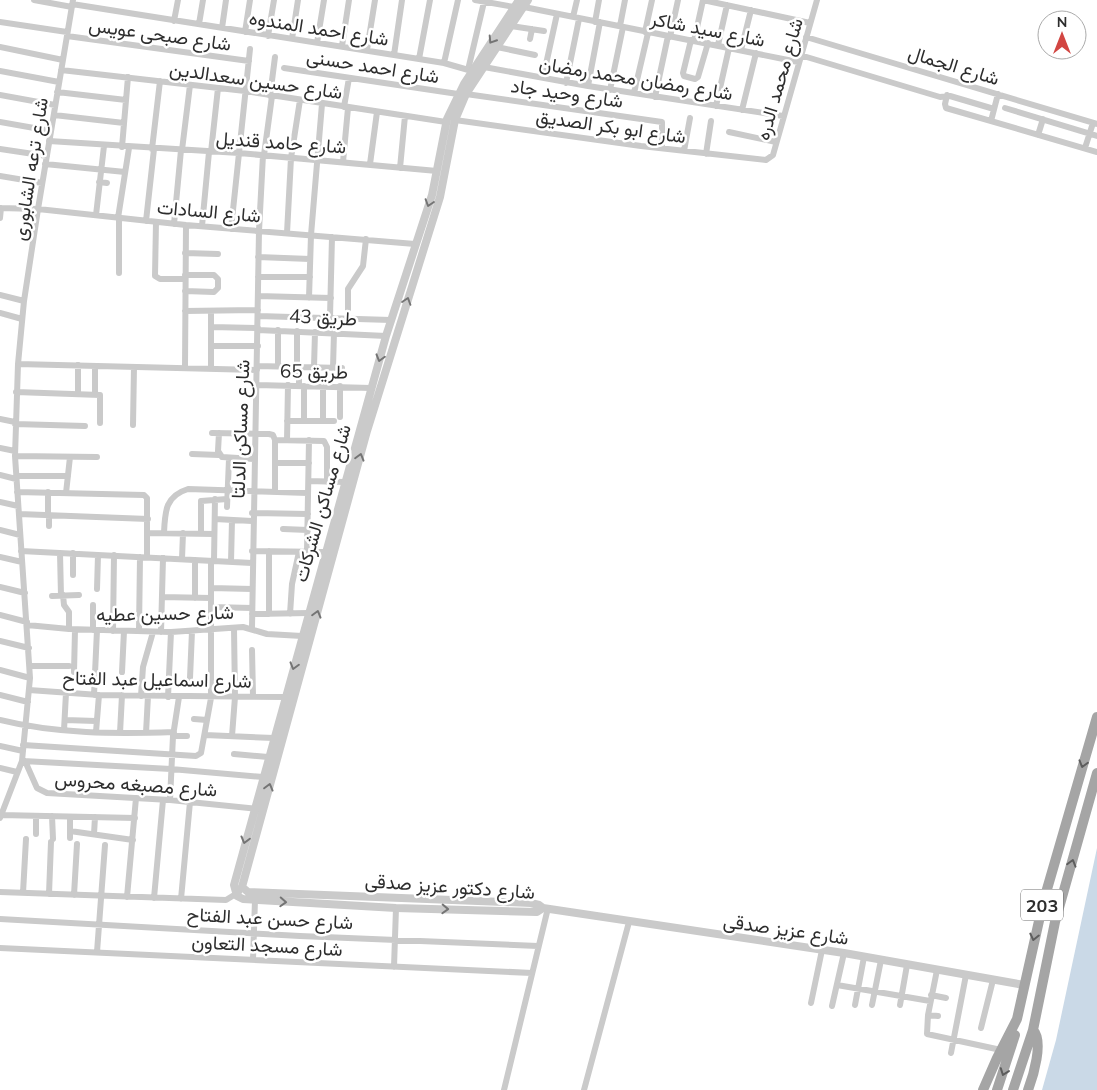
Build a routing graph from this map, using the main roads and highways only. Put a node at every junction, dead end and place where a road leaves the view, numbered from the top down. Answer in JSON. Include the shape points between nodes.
{"nodes":[{"id":1,"x":1097,"y":717,"type":"edge"},
{"id":2,"x":1097,"y":773,"type":"edge"},
{"id":3,"x":1048,"y":884,"type":"junction"},
{"id":4,"x":1064,"y":889,"type":"junction"},
{"id":5,"x":1043,"y":903,"type":"junction"},
{"id":6,"x":1058,"y":910,"type":"junction"},
{"id":7,"x":1018,"y":1019,"type":"junction"},
{"id":8,"x":1033,"y":1030,"type":"junction"},
{"id":9,"x":983,"y":1090,"type":"edge"},
{"id":10,"x":997,"y":1090,"type":"edge"},
{"id":11,"x":1013,"y":1090,"type":"edge"},
{"id":12,"x":1028,"y":1090,"type":"edge"}],
"edges":[{"from":1,"to":3,"type":"main road","number":"203","one_way":true},
{"from":4,"to":2,"type":"main road","number":"203","one_way":true},
{"from":3,"to":4,"type":"main road"},
{"from":3,"to":5,"type":"main road","number":"203"},
{"from":4,"to":6,"type":"main road","number":"203"},
{"from":5,"to":6,"type":"main road","via":[[1052,904]]},
{"from":5,"to":7,"type":"main road","number":"203","one_way":true},
{"from":6,"to":8,"type":"main road","number":"203"},
{"from":7,"to":9,"type":"main road","number":"203"},
{"from":7,"to":10,"type":"main road","one_way":true},
{"from":8,"to":11,"type":"main road"},
{"from":8,"to":12,"type":"main road","number":"203","via":[[1038,1040]]}]}
